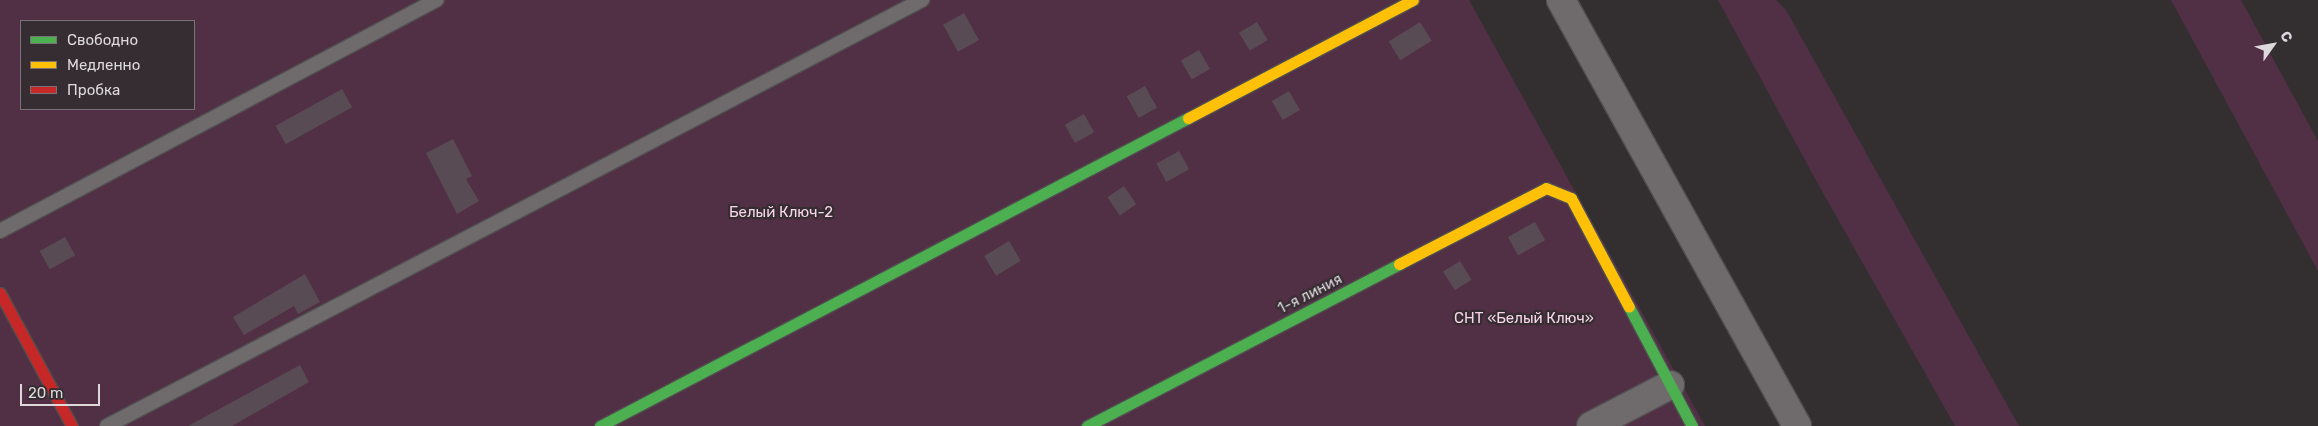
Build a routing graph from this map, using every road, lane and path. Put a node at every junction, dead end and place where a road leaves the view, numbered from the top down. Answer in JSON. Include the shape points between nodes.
{"nodes":[{"id":1,"x":437,"y":0,"type":"edge"},
{"id":2,"x":922,"y":0,"type":"edge"},
{"id":3,"x":1413,"y":0,"type":"edge"},
{"id":4,"x":1561,"y":0,"type":"edge"},
{"id":5,"x":0,"y":231,"type":"edge"},
{"id":6,"x":0,"y":293,"type":"edge"},
{"id":7,"x":1670,"y":386,"type":"junction"},
{"id":8,"x":72,"y":426,"type":"edge"},
{"id":9,"x":107,"y":426,"type":"edge"},
{"id":10,"x":600,"y":426,"type":"edge"},
{"id":11,"x":1087,"y":426,"type":"edge"},
{"id":12,"x":1591,"y":426,"type":"edge"},
{"id":13,"x":1692,"y":426,"type":"edge"},
{"id":14,"x":1797,"y":426,"type":"edge"}],
"edges":[{"from":1,"to":5,"type":"lane"},
{"from":2,"to":9,"type":"lane"},
{"from":3,"to":10,"type":"street"},
{"from":4,"to":14,"type":"street"},
{"from":6,"to":8,"type":"street"},
{"from":7,"to":11,"type":"street","name":"1-я линия","via":[[1571,198],[1546,188]]},
{"from":7,"to":12,"type":"street"},
{"from":7,"to":13,"type":"street"}]}
